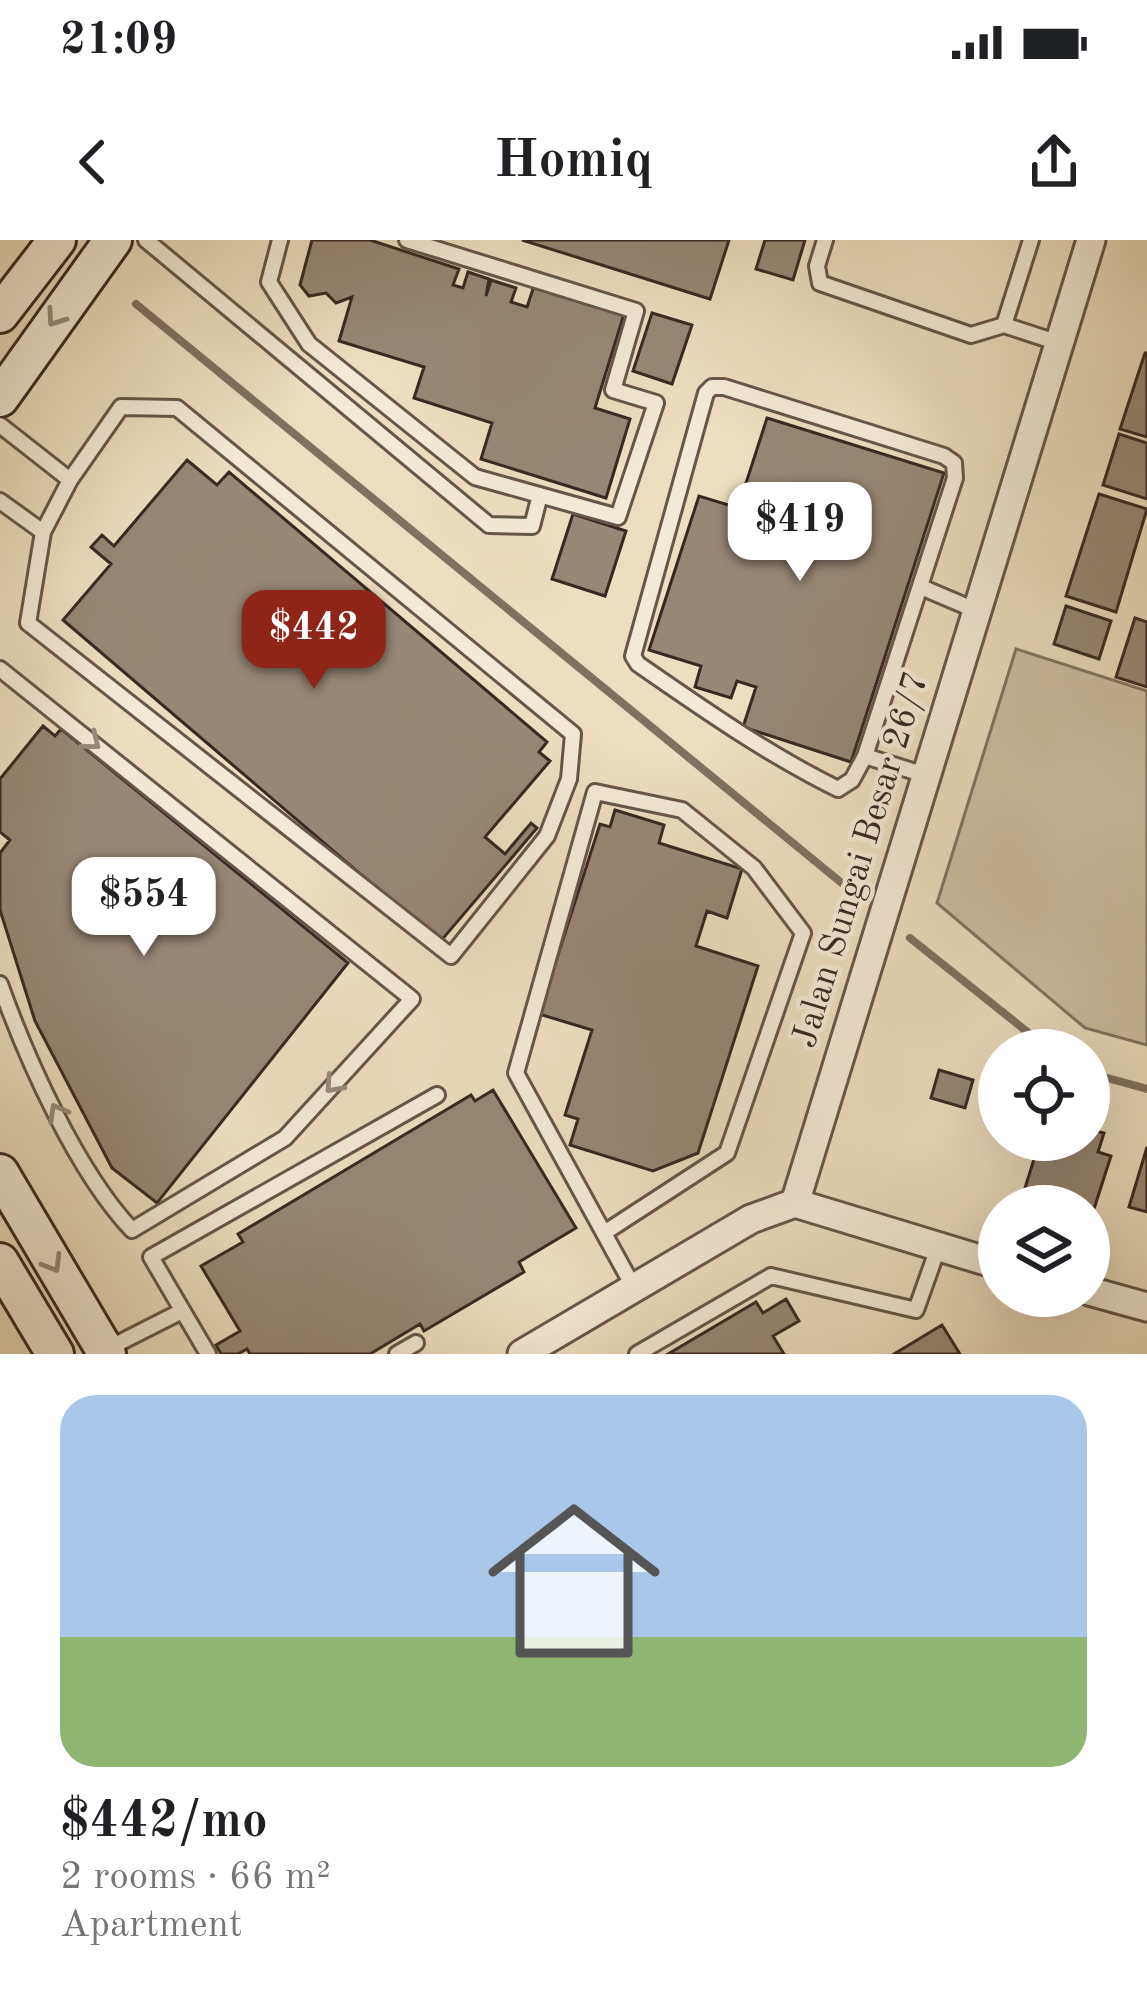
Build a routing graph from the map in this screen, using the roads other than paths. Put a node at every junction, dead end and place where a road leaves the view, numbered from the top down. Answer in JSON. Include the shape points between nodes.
{"nodes":[{"id":1,"x":57,"y":240,"type":"edge"},
{"id":2,"x":113,"y":240,"type":"edge"},
{"id":3,"x":146,"y":240,"type":"edge"},
{"id":4,"x":280,"y":240,"type":"edge"},
{"id":5,"x":407,"y":240,"type":"edge"},
{"id":6,"x":825,"y":240,"type":"edge"},
{"id":7,"x":1031,"y":240,"type":"edge"},
{"id":8,"x":1091,"y":240,"type":"edge"},
{"id":9,"x":0,"y":314,"type":"edge"},
{"id":10,"x":1004,"y":326,"type":"junction"},
{"id":11,"x":1059,"y":343,"type":"junction"},
{"id":12,"x":309,"y":344,"type":"junction"},
{"id":13,"x":294,"y":363,"type":"junction"},
{"id":14,"x":0,"y":398,"type":"edge"},
{"id":15,"x":0,"y":425,"type":"edge"},
{"id":16,"x":70,"y":480,"type":"junction"},
{"id":17,"x":540,"y":495,"type":"junction"},
{"id":18,"x":0,"y":501,"type":"edge"},
{"id":19,"x":43,"y":532,"type":"junction"},
{"id":20,"x":921,"y":586,"type":"junction"},
{"id":21,"x":975,"y":610,"type":"junction"},
{"id":22,"x":0,"y":669,"type":"edge"},
{"id":23,"x":865,"y":756,"type":"junction"},
{"id":24,"x":925,"y":776,"type":"junction"},
{"id":25,"x":0,"y":985,"type":"edge"},
{"id":26,"x":437,"y":1095,"type":"dead end"},
{"id":27,"x":0,"y":1174,"type":"edge"},
{"id":28,"x":795,"y":1203,"type":"junction"},
{"id":29,"x":604,"y":1233,"type":"junction"},
{"id":30,"x":938,"y":1248,"type":"junction"},
{"id":31,"x":978,"y":1259,"type":"edge"},
{"id":32,"x":0,"y":1262,"type":"edge"},
{"id":33,"x":634,"y":1288,"type":"junction"},
{"id":34,"x":1110,"y":1297,"type":"edge"},
{"id":35,"x":1147,"y":1307,"type":"edge"},
{"id":36,"x":180,"y":1312,"type":"junction"},
{"id":37,"x":416,"y":1343,"type":"dead end"},
{"id":38,"x":105,"y":1352,"type":"edge"},
{"id":39,"x":56,"y":1354,"type":"edge"},
{"id":40,"x":208,"y":1354,"type":"edge"},
{"id":41,"x":397,"y":1354,"type":"edge"},
{"id":42,"x":522,"y":1354,"type":"edge"},
{"id":43,"x":637,"y":1354,"type":"edge"}],
"edges":[{"from":1,"to":9,"type":"street"},
{"from":2,"to":14,"type":"street","one_way":true},
{"from":3,"to":13,"type":"lane"},
{"from":4,"to":12,"type":"lane","via":[[269,281]]},
{"from":5,"to":17,"type":"lane","via":[[636,311],[613,390],[656,403],[618,517]]},
{"from":6,"to":10,"type":"lane","via":[[820,283],[971,335]]},
{"from":7,"to":10,"type":"lane"},
{"from":8,"to":11,"type":"street","name":"Jalan Sungai Besar 26/7"},
{"from":10,"to":11,"type":"lane"},
{"from":11,"to":21,"type":"street","name":"Jalan Sungai Besar 26/7"},
{"from":12,"to":13,"type":"lane"},
{"from":12,"to":17,"type":"lane","via":[[475,476]]},
{"from":13,"to":17,"type":"lane","via":[[489,525],[532,526]]},
{"from":15,"to":16,"type":"lane"},
{"from":16,"to":19,"type":"lane"},
{"from":16,"to":19,"type":"lane","via":[[121,406],[177,408],[573,734],[569,778],[547,836],[451,956],[28,623]]},
{"from":18,"to":19,"type":"lane"},
{"from":20,"to":21,"type":"lane"},
{"from":20,"to":23,"type":"lane"},
{"from":20,"to":23,"type":"lane","via":[[954,463],[724,387],[706,393],[633,656],[738,733],[838,789]]},
{"from":21,"to":24,"type":"street","name":"Jalan Sungai Besar 26/7"},
{"from":22,"to":25,"type":"lane","one_way":true,"via":[[412,998],[285,1138],[132,1230],[110,1207],[25,1055]]},
{"from":23,"to":24,"type":"lane"},
{"from":24,"to":28,"type":"street","name":"Jalan Sungai Besar 26/7"},
{"from":26,"to":36,"type":"lane","via":[[151,1256]]},
{"from":27,"to":38,"type":"street","one_way":true},
{"from":28,"to":30,"type":"street"},
{"from":28,"to":33,"type":"street"},
{"from":29,"to":29,"type":"lane","via":[[727,1153],[803,933],[754,868],[682,810],[595,792],[516,1073]]},
{"from":29,"to":33,"type":"lane"},
{"from":30,"to":31,"type":"street"},
{"from":30,"to":43,"type":"lane","via":[[916,1310],[771,1276]]},
{"from":32,"to":39,"type":"street"},
{"from":33,"to":42,"type":"street"},
{"from":34,"to":35,"type":"street"},
{"from":36,"to":38,"type":"lane"},
{"from":36,"to":40,"type":"lane"},
{"from":37,"to":41,"type":"lane"}]}
